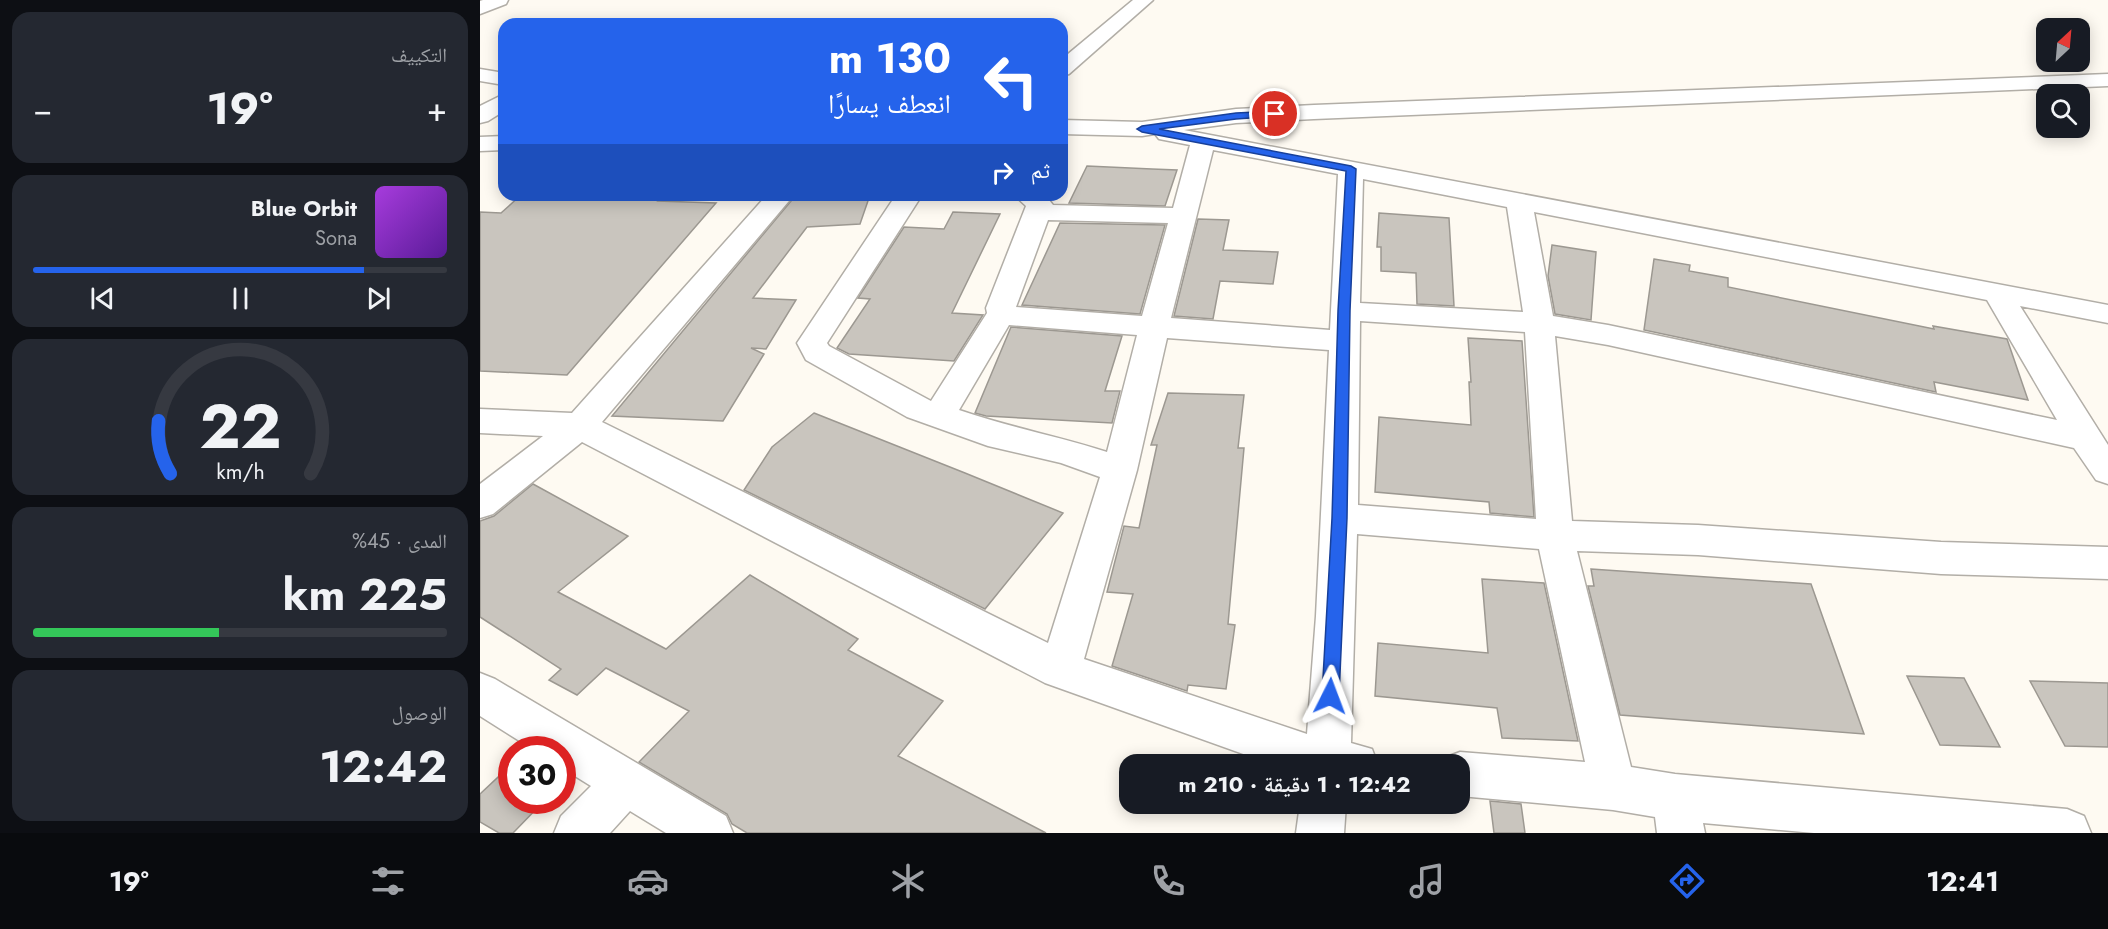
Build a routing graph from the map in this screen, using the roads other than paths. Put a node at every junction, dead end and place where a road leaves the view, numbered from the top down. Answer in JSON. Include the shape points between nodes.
{"nodes":[{"id":1,"x":499,"y":0,"type":"edge"},
{"id":2,"x":1144,"y":0,"type":"edge"},
{"id":3,"x":480,"y":8,"type":"edge"},
{"id":4,"x":1068,"y":65,"type":"edge"},
{"id":5,"x":480,"y":75,"type":"edge"},
{"id":6,"x":498,"y":78,"type":"edge"},
{"id":7,"x":2108,"y":80,"type":"edge"},
{"id":8,"x":498,"y":105,"type":"edge"},
{"id":9,"x":480,"y":116,"type":"edge"},
{"id":10,"x":1068,"y":127,"type":"edge"},
{"id":11,"x":1142,"y":129,"type":"junction"},
{"id":12,"x":1203,"y":141,"type":"junction"},
{"id":13,"x":498,"y":143,"type":"edge"},
{"id":14,"x":480,"y":144,"type":"edge"},
{"id":15,"x":1351,"y":169,"type":"junction"},
{"id":16,"x":1519,"y":200,"type":"junction"},
{"id":17,"x":776,"y":201,"type":"edge"},
{"id":18,"x":905,"y":201,"type":"edge"},
{"id":19,"x":1033,"y":203,"type":"edge"},
{"id":20,"x":1184,"y":216,"type":"junction"},
{"id":21,"x":1998,"y":294,"type":"junction"},
{"id":22,"x":1002,"y":313,"type":"junction"},
{"id":23,"x":2108,"y":314,"type":"edge"},
{"id":24,"x":1539,"y":323,"type":"junction"},
{"id":25,"x":1343,"y":326,"type":"junction"},
{"id":26,"x":1154,"y":328,"type":"junction"},
{"id":27,"x":939,"y":416,"type":"junction"},
{"id":28,"x":480,"y":421,"type":"edge"},
{"id":29,"x":580,"y":426,"type":"junction"},
{"id":30,"x":2085,"y":438,"type":"junction"},
{"id":31,"x":1120,"y":470,"type":"junction"},
{"id":32,"x":2108,"y":471,"type":"edge"},
{"id":33,"x":480,"y":504,"type":"edge"},
{"id":34,"x":1340,"y":518,"type":"junction"},
{"id":35,"x":1555,"y":535,"type":"junction"},
{"id":36,"x":2108,"y":563,"type":"edge"},
{"id":37,"x":1060,"y":670,"type":"junction"},
{"id":38,"x":480,"y":693,"type":"edge"},
{"id":39,"x":1280,"y":754,"type":"edge"},
{"id":40,"x":1334,"y":754,"type":"edge"},
{"id":41,"x":1470,"y":775,"type":"edge"},
{"id":42,"x":626,"y":782,"type":"junction"},
{"id":43,"x":1613,"y":788,"type":"junction"},
{"id":44,"x":1324,"y":814,"type":"edge"},
{"id":45,"x":1678,"y":815,"type":"edge"},
{"id":46,"x":578,"y":833,"type":"edge"},
{"id":47,"x":709,"y":833,"type":"edge"},
{"id":48,"x":1320,"y":833,"type":"edge"},
{"id":49,"x":2067,"y":833,"type":"edge"}],
"edges":[{"from":1,"to":3,"type":"street"},
{"from":2,"to":4,"type":"street"},
{"from":5,"to":6,"type":"street"},
{"from":7,"to":11,"type":"street","via":[[1314,112],[1236,116]]},
{"from":8,"to":9,"type":"street"},
{"from":10,"to":11,"type":"street"},
{"from":11,"to":12,"type":"street"},
{"from":12,"to":15,"type":"street"},
{"from":12,"to":20,"type":"street"},
{"from":13,"to":14,"type":"street"},
{"from":15,"to":16,"type":"street"},
{"from":15,"to":25,"type":"street"},
{"from":16,"to":21,"type":"street"},
{"from":16,"to":24,"type":"street"},
{"from":17,"to":29,"type":"street"},
{"from":18,"to":27,"type":"street","via":[[812,343],[817,353],[843,369]]},
{"from":19,"to":20,"type":"street"},
{"from":19,"to":22,"type":"street"},
{"from":20,"to":26,"type":"street"},
{"from":21,"to":23,"type":"street"},
{"from":21,"to":30,"type":"street"},
{"from":22,"to":26,"type":"street"},
{"from":22,"to":27,"type":"street"},
{"from":24,"to":25,"type":"street"},
{"from":24,"to":30,"type":"street"},
{"from":24,"to":35,"type":"street"},
{"from":25,"to":26,"type":"street"},
{"from":25,"to":34,"type":"street"},
{"from":26,"to":31,"type":"street"},
{"from":27,"to":31,"type":"street"},
{"from":28,"to":29,"type":"street"},
{"from":29,"to":33,"type":"street"},
{"from":29,"to":37,"type":"street"},
{"from":30,"to":32,"type":"street"},
{"from":31,"to":37,"type":"street"},
{"from":34,"to":35,"type":"street"},
{"from":34,"to":40,"type":"street"},
{"from":35,"to":36,"type":"street","via":[[1698,540],[1941,558]]},
{"from":35,"to":43,"type":"street"},
{"from":37,"to":39,"type":"street"},
{"from":38,"to":42,"type":"street"},
{"from":41,"to":43,"type":"street"},
{"from":42,"to":46,"type":"street"},
{"from":42,"to":47,"type":"street"},
{"from":43,"to":45,"type":"street"},
{"from":44,"to":48,"type":"street"},
{"from":45,"to":49,"type":"street"}]}
